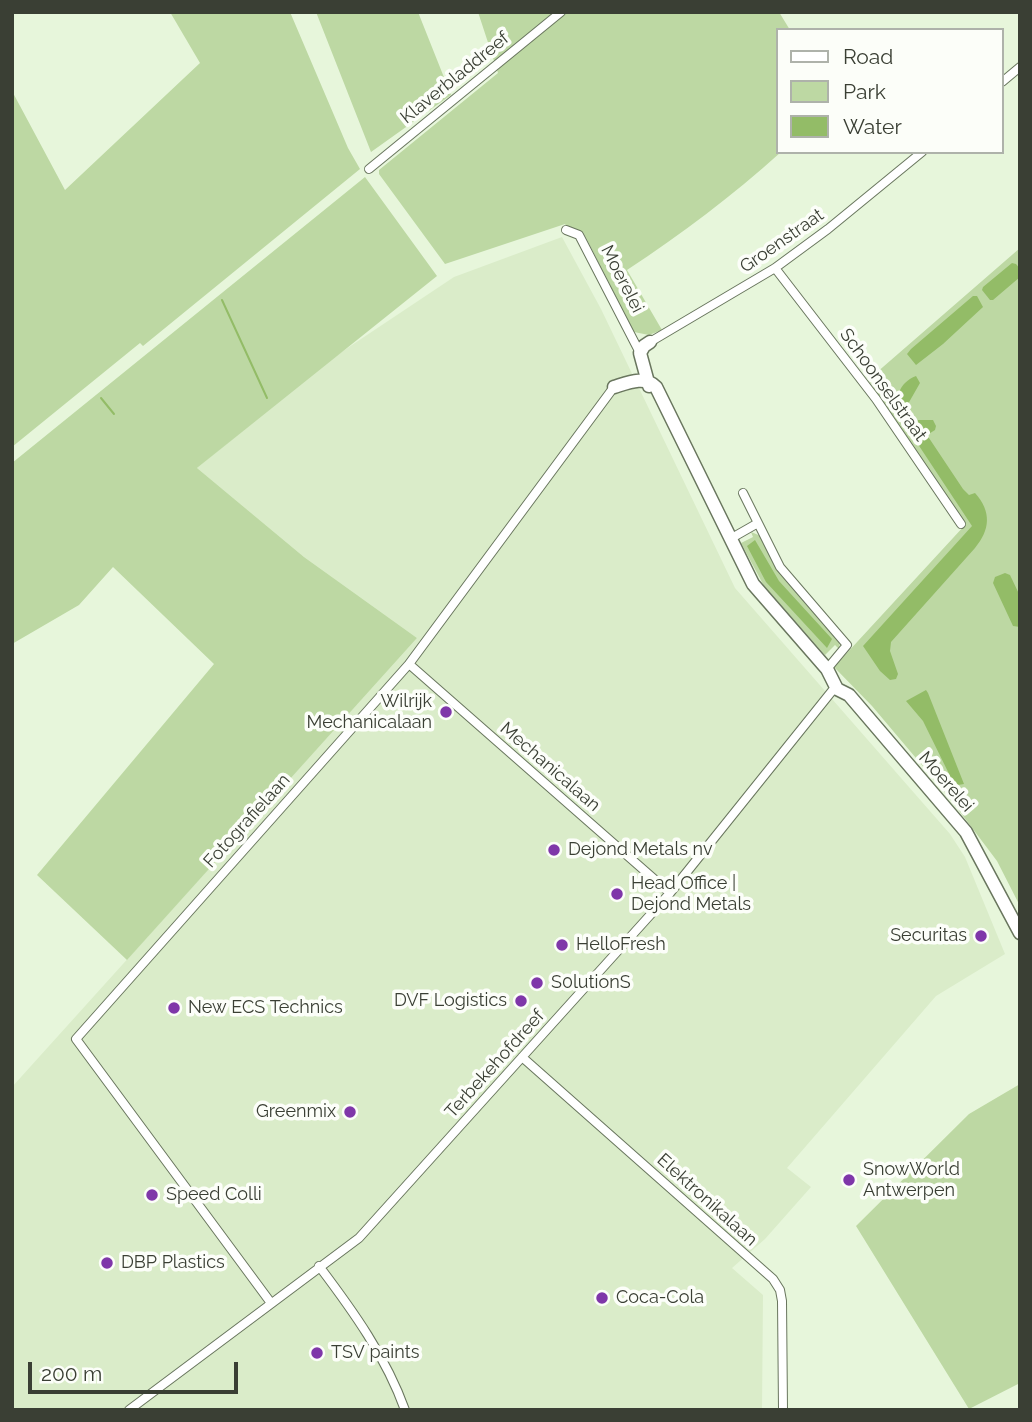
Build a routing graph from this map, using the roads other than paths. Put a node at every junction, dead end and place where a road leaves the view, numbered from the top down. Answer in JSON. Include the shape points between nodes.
{"nodes":[{"id":1,"x":561,"y":12,"type":"edge"},
{"id":2,"x":1020,"y":67,"type":"edge"},
{"id":3,"x":1004,"y":80,"type":"edge"},
{"id":4,"x":920,"y":154,"type":"edge"},
{"id":5,"x":369,"y":169,"type":"dead end"},
{"id":6,"x":566,"y":230,"type":"dead end"},
{"id":7,"x":775,"y":268,"type":"junction"},
{"id":8,"x":650,"y":342,"type":"joint"},
{"id":9,"x":639,"y":353,"type":"junction"},
{"id":10,"x":648,"y":382,"type":"junction"},
{"id":11,"x":614,"y":387,"type":"joint"},
{"id":12,"x":743,"y":493,"type":"dead end"},
{"id":13,"x":758,"y":523,"type":"junction"},
{"id":14,"x":961,"y":524,"type":"dead end"},
{"id":15,"x":730,"y":539,"type":"junction"},
{"id":16,"x":409,"y":664,"type":"junction"},
{"id":17,"x":827,"y":669,"type":"junction"},
{"id":18,"x":837,"y":689,"type":"junction"},
{"id":19,"x":670,"y":893,"type":"junction"},
{"id":20,"x":1020,"y":933,"type":"edge"},
{"id":21,"x":522,"y":1057,"type":"junction"},
{"id":22,"x":319,"y":1266,"type":"junction"},
{"id":23,"x":271,"y":1303,"type":"junction"},
{"id":24,"x":129,"y":1410,"type":"edge"},
{"id":25,"x":405,"y":1410,"type":"edge"},
{"id":26,"x":783,"y":1410,"type":"edge"}],
"edges":[{"from":1,"to":5,"type":"street","name":"Klaverbladdreef"},
{"from":2,"to":3,"type":"street"},
{"from":4,"to":7,"type":"street","name":"Groenstraat"},
{"from":6,"to":9,"type":"street","name":"Moerelei","via":[[579,235]]},
{"from":7,"to":8,"type":"street","name":"Groenstraat"},
{"from":7,"to":14,"type":"street","name":"Schoonselstraat","via":[[876,399]]},
{"from":8,"to":9,"type":"street"},
{"from":9,"to":10,"type":"street","name":"Moerelei"},
{"from":10,"to":11,"type":"street","name":"Fotografielaan"},
{"from":10,"to":15,"type":"street","name":"Moerelei","via":[[656,387]]},
{"from":11,"to":16,"type":"street","name":"Fotografielaan"},
{"from":12,"to":13,"type":"street"},
{"from":13,"to":15,"type":"street"},
{"from":13,"to":17,"type":"street","via":[[780,567],[847,645]]},
{"from":15,"to":17,"type":"street","name":"Moerelei","via":[[753,584]]},
{"from":16,"to":19,"type":"street","name":"Mechanicalaan"},
{"from":16,"to":23,"type":"street","name":"Fotografielaan","via":[[76,1039]]},
{"from":17,"to":18,"type":"street","name":"Moerelei"},
{"from":18,"to":19,"type":"street","name":"Terbekehofdreef"},
{"from":18,"to":20,"type":"street","name":"Moerelei","via":[[849,695],[966,832]]},
{"from":19,"to":21,"type":"street","name":"Terbekehofdreef"},
{"from":21,"to":22,"type":"street","name":"Terbekehofdreef","via":[[359,1238]]},
{"from":21,"to":26,"type":"street","name":"Elektronikalaan","via":[[773,1279],[782,1301]]},
{"from":22,"to":23,"type":"street","name":"Terbekehofdreef"},
{"from":22,"to":25,"type":"street","via":[[355,1313]]},
{"from":23,"to":24,"type":"street","name":"Terbekehofdreef"}]}
